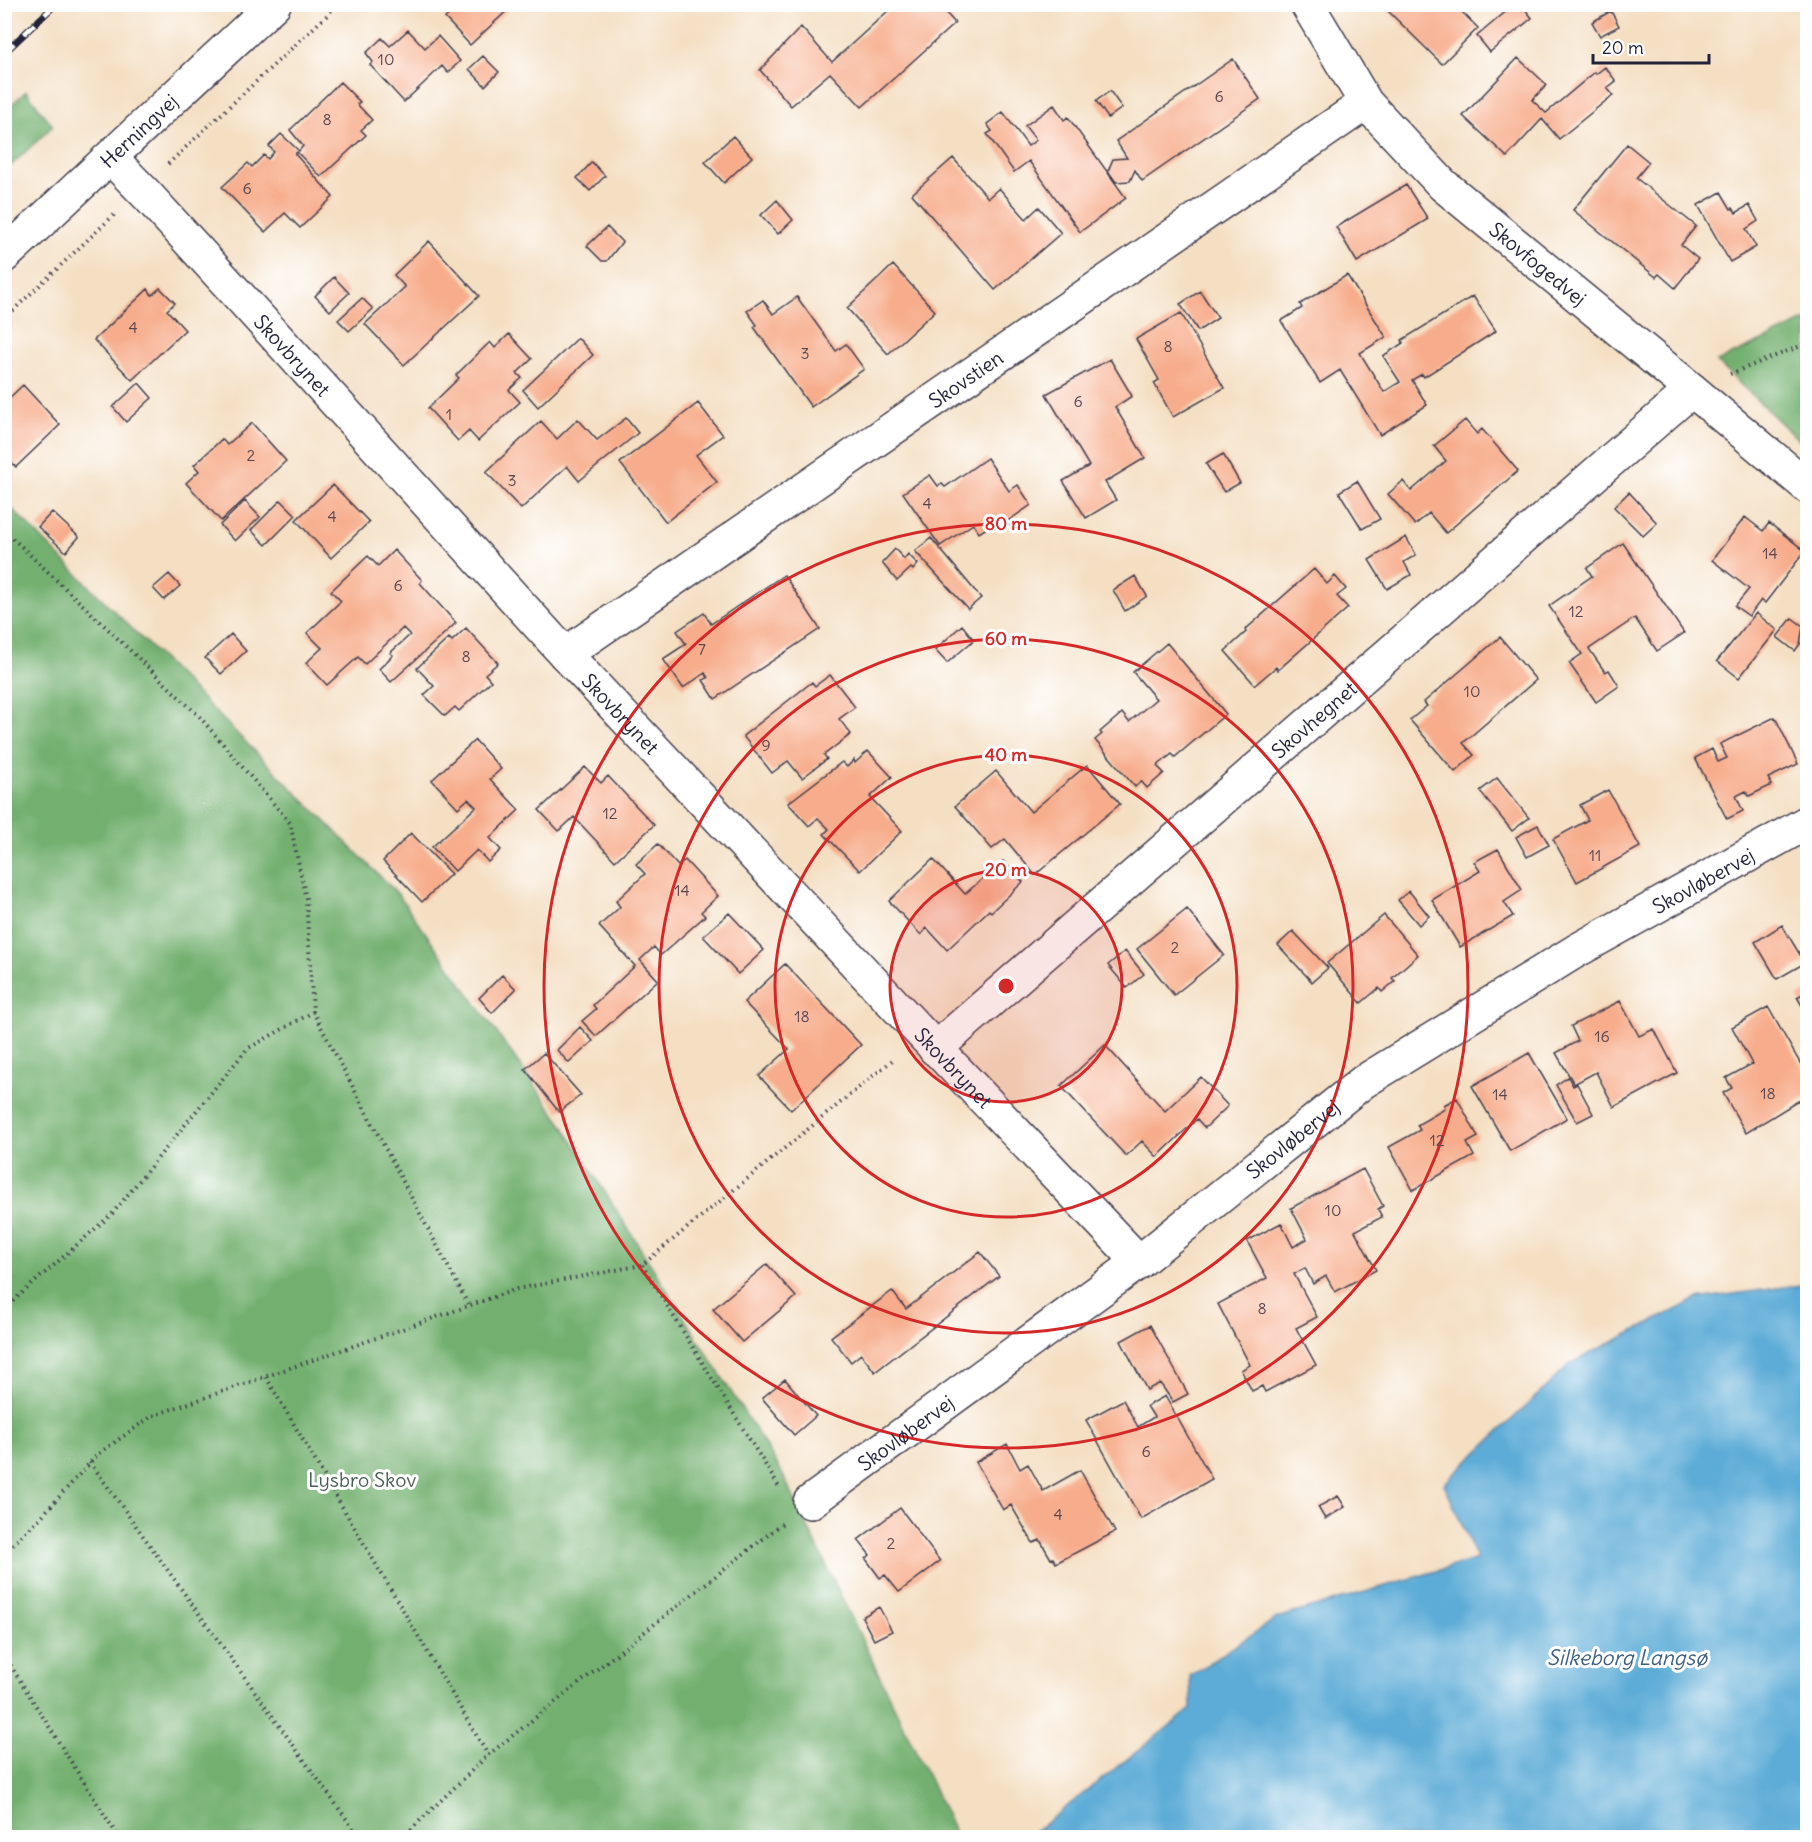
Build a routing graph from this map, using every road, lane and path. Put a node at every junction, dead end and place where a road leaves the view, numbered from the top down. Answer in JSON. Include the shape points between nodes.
{"nodes":[{"id":1,"x":274,"y":4,"type":"edge"},
{"id":2,"x":339,"y":4,"type":"edge"},
{"id":3,"x":1307,"y":4,"type":"edge"},
{"id":4,"x":1366,"y":103,"type":"junction"},
{"id":5,"x":111,"y":158,"type":"junction"},
{"id":6,"x":141,"y":188,"type":"junction"},
{"id":7,"x":4,"y":256,"type":"edge"},
{"id":8,"x":4,"y":319,"type":"edge"},
{"id":9,"x":1808,"y":343,"type":"edge"},
{"id":10,"x":1692,"y":390,"type":"junction"},
{"id":11,"x":1808,"y":487,"type":"edge"},
{"id":12,"x":4,"y":530,"type":"edge"},
{"id":13,"x":565,"y":654,"type":"junction"},
{"id":14,"x":1808,"y":822,"type":"edge"},
{"id":15,"x":313,"y":1012,"type":"junction"},
{"id":16,"x":929,"y":1042,"type":"junction"},
{"id":17,"x":1139,"y":1262,"type":"junction"},
{"id":18,"x":642,"y":1265,"type":"junction"},
{"id":19,"x":470,"y":1306,"type":"junction"},
{"id":20,"x":4,"y":1309,"type":"edge"},
{"id":21,"x":266,"y":1377,"type":"junction"},
{"id":22,"x":90,"y":1462,"type":"junction"},
{"id":23,"x":802,"y":1508,"type":"junction"},
{"id":24,"x":4,"y":1553,"type":"edge"},
{"id":25,"x":4,"y":1655,"type":"edge"},
{"id":26,"x":488,"y":1755,"type":"junction"},
{"id":27,"x":118,"y":1838,"type":"edge"},
{"id":28,"x":360,"y":1838,"type":"edge"},
{"id":29,"x":402,"y":1838,"type":"edge"}],
"edges":[{"from":1,"to":5,"type":"street","name":"Herningvej"},
{"from":2,"to":6,"type":"path"},
{"from":3,"to":4,"type":"street","name":"Skovfogedvej"},
{"from":4,"to":10,"type":"street","name":"Skovfogedvej","via":[[1443,185]]},
{"from":4,"to":13,"type":"street","name":"Skovstien"},
{"from":5,"to":6,"type":"street","name":"Skovbrynet"},
{"from":5,"to":7,"type":"street","name":"Herningvej"},
{"from":6,"to":8,"type":"path"},
{"from":6,"to":13,"type":"street","name":"Skovbrynet"},
{"from":9,"to":10,"type":"path"},
{"from":10,"to":11,"type":"street","name":"Skovfogedvej"},
{"from":10,"to":16,"type":"street","name":"Skovhegnet"},
{"from":12,"to":15,"type":"path","via":[[199,716],[290,823],[306,898]]},
{"from":13,"to":16,"type":"street","name":"Skovbrynet"},
{"from":14,"to":17,"type":"street","name":"Skovløbervej","via":[[1576,951],[1363,1083]]},
{"from":15,"to":19,"type":"path"},
{"from":15,"to":20,"type":"path","via":[[247,1048],[112,1214]]},
{"from":16,"to":17,"type":"street","name":"Skovbrynet"},
{"from":16,"to":18,"type":"path"},
{"from":17,"to":23,"type":"street","name":"Skovløbervej"},
{"from":18,"to":19,"type":"path","via":[[517,1289]]},
{"from":18,"to":23,"type":"path"},
{"from":19,"to":21,"type":"path"},
{"from":21,"to":22,"type":"path","via":[[152,1416]]},
{"from":21,"to":26,"type":"path"},
{"from":22,"to":24,"type":"path"},
{"from":22,"to":28,"type":"path"},
{"from":23,"to":26,"type":"path"},
{"from":25,"to":27,"type":"path"},
{"from":26,"to":29,"type":"path"}]}
